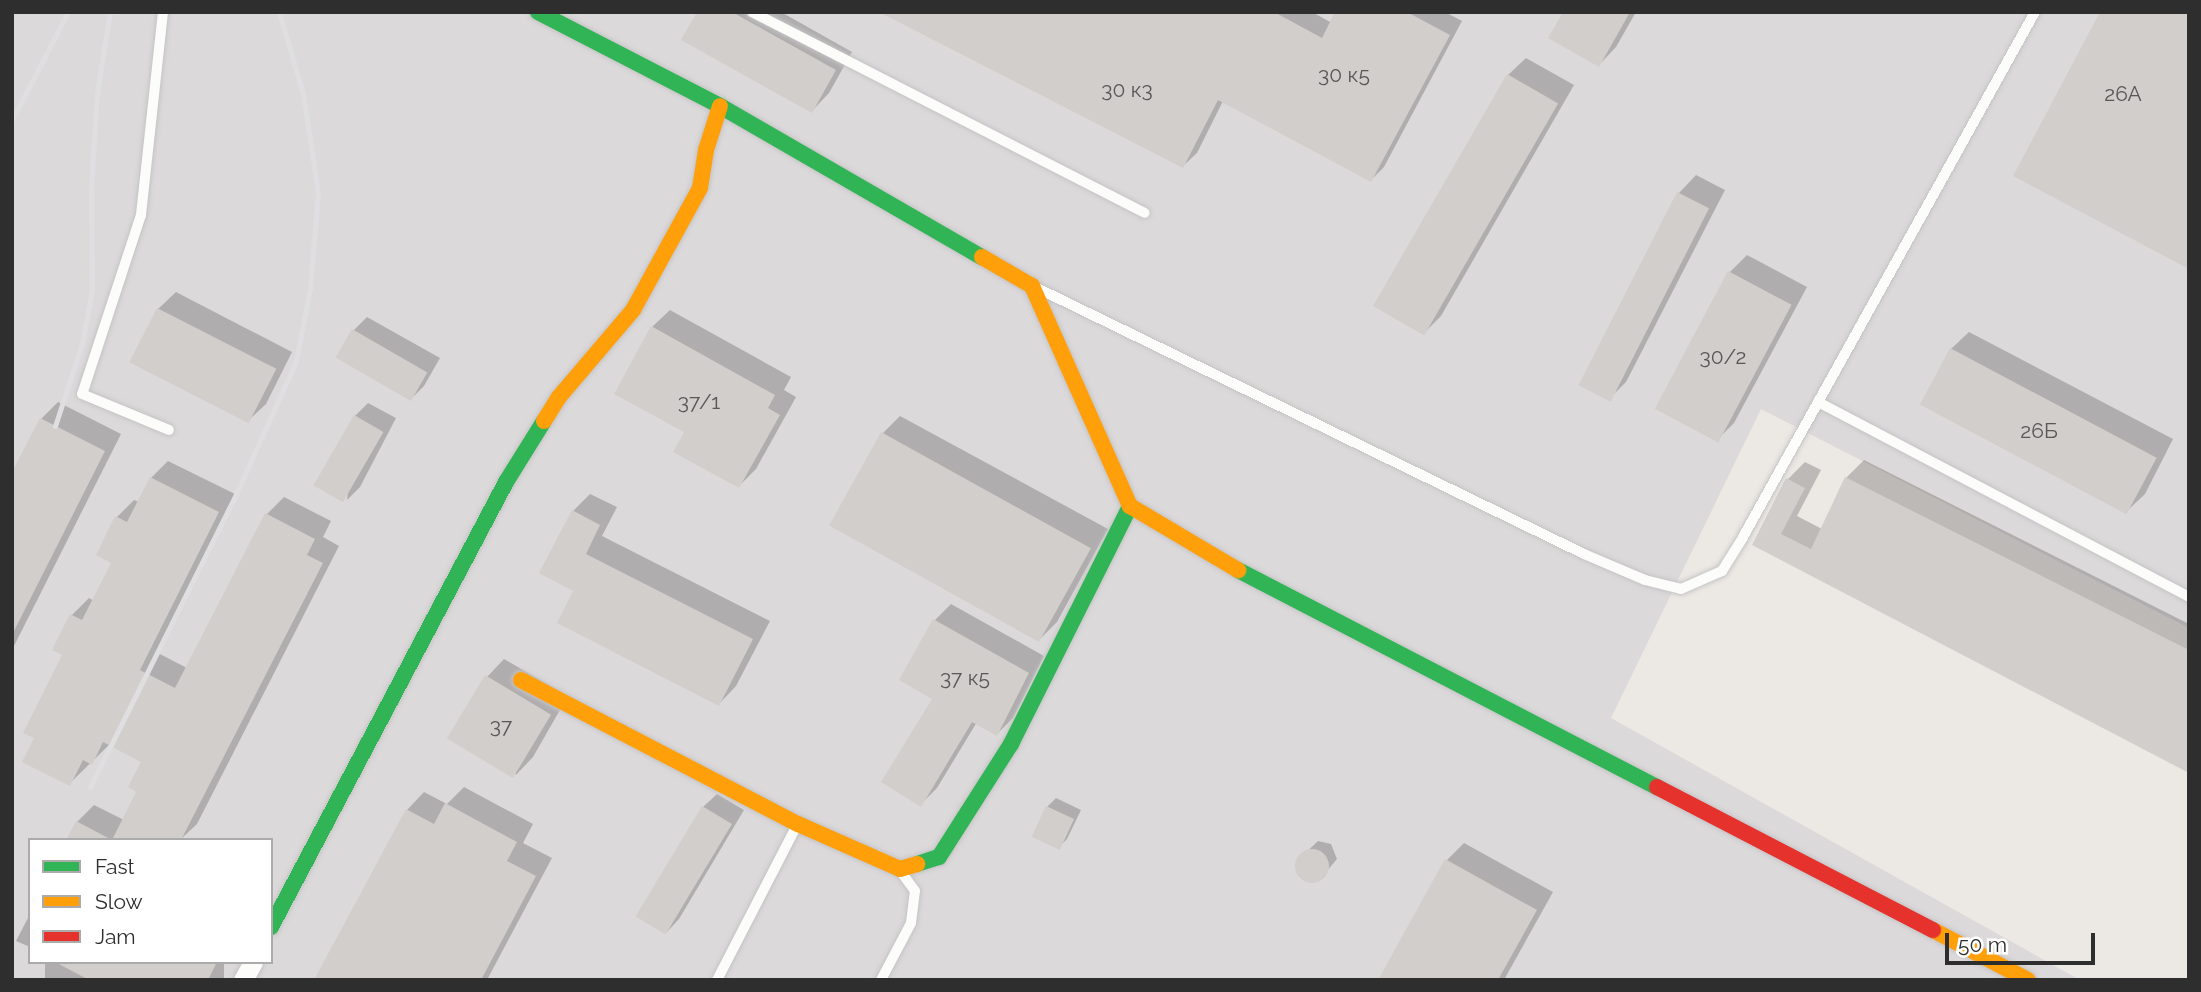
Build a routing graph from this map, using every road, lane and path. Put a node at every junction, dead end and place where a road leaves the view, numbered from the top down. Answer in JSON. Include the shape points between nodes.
{"nodes":[{"id":1,"x":163,"y":12,"type":"edge"},
{"id":2,"x":538,"y":12,"type":"edge"},
{"id":3,"x":752,"y":12,"type":"edge"},
{"id":4,"x":2035,"y":12,"type":"edge"},
{"id":5,"x":720,"y":106,"type":"junction"},
{"id":6,"x":1145,"y":213,"type":"dead end"},
{"id":7,"x":1032,"y":286,"type":"junction"},
{"id":8,"x":1818,"y":402,"type":"junction"},
{"id":9,"x":169,"y":430,"type":"dead end"},
{"id":10,"x":1130,"y":506,"type":"junction"},
{"id":11,"x":2189,"y":597,"type":"edge"},
{"id":12,"x":521,"y":680,"type":"dead end"},
{"id":13,"x":798,"y":824,"type":"junction"},
{"id":14,"x":900,"y":869,"type":"junction"},
{"id":15,"x":273,"y":923,"type":"edge"},
{"id":16,"x":252,"y":964,"type":"edge"},
{"id":17,"x":243,"y":980,"type":"edge"},
{"id":18,"x":717,"y":980,"type":"edge"},
{"id":19,"x":881,"y":980,"type":"edge"},
{"id":20,"x":2028,"y":980,"type":"edge"}],
"edges":[{"from":1,"to":9,"type":"lane","via":[[141,215],[82,394]]},
{"from":2,"to":5,"type":"street"},
{"from":3,"to":6,"type":"lane"},
{"from":4,"to":8,"type":"lane"},
{"from":5,"to":7,"type":"street"},
{"from":5,"to":15,"type":"street","via":[[700,188],[634,310],[559,397],[506,482]]},
{"from":7,"to":8,"type":"lane","via":[[1584,554],[1681,589],[1721,571]]},
{"from":7,"to":10,"type":"street"},
{"from":8,"to":11,"type":"lane"},
{"from":10,"to":14,"type":"street","via":[[1004,755],[939,857]]},
{"from":10,"to":20,"type":"street","via":[[1253,578]]},
{"from":12,"to":13,"type":"street"},
{"from":13,"to":14,"type":"street"},
{"from":13,"to":18,"type":"lane"},
{"from":14,"to":19,"type":"lane","via":[[915,891],[911,923]]},
{"from":16,"to":17,"type":"street"}]}
